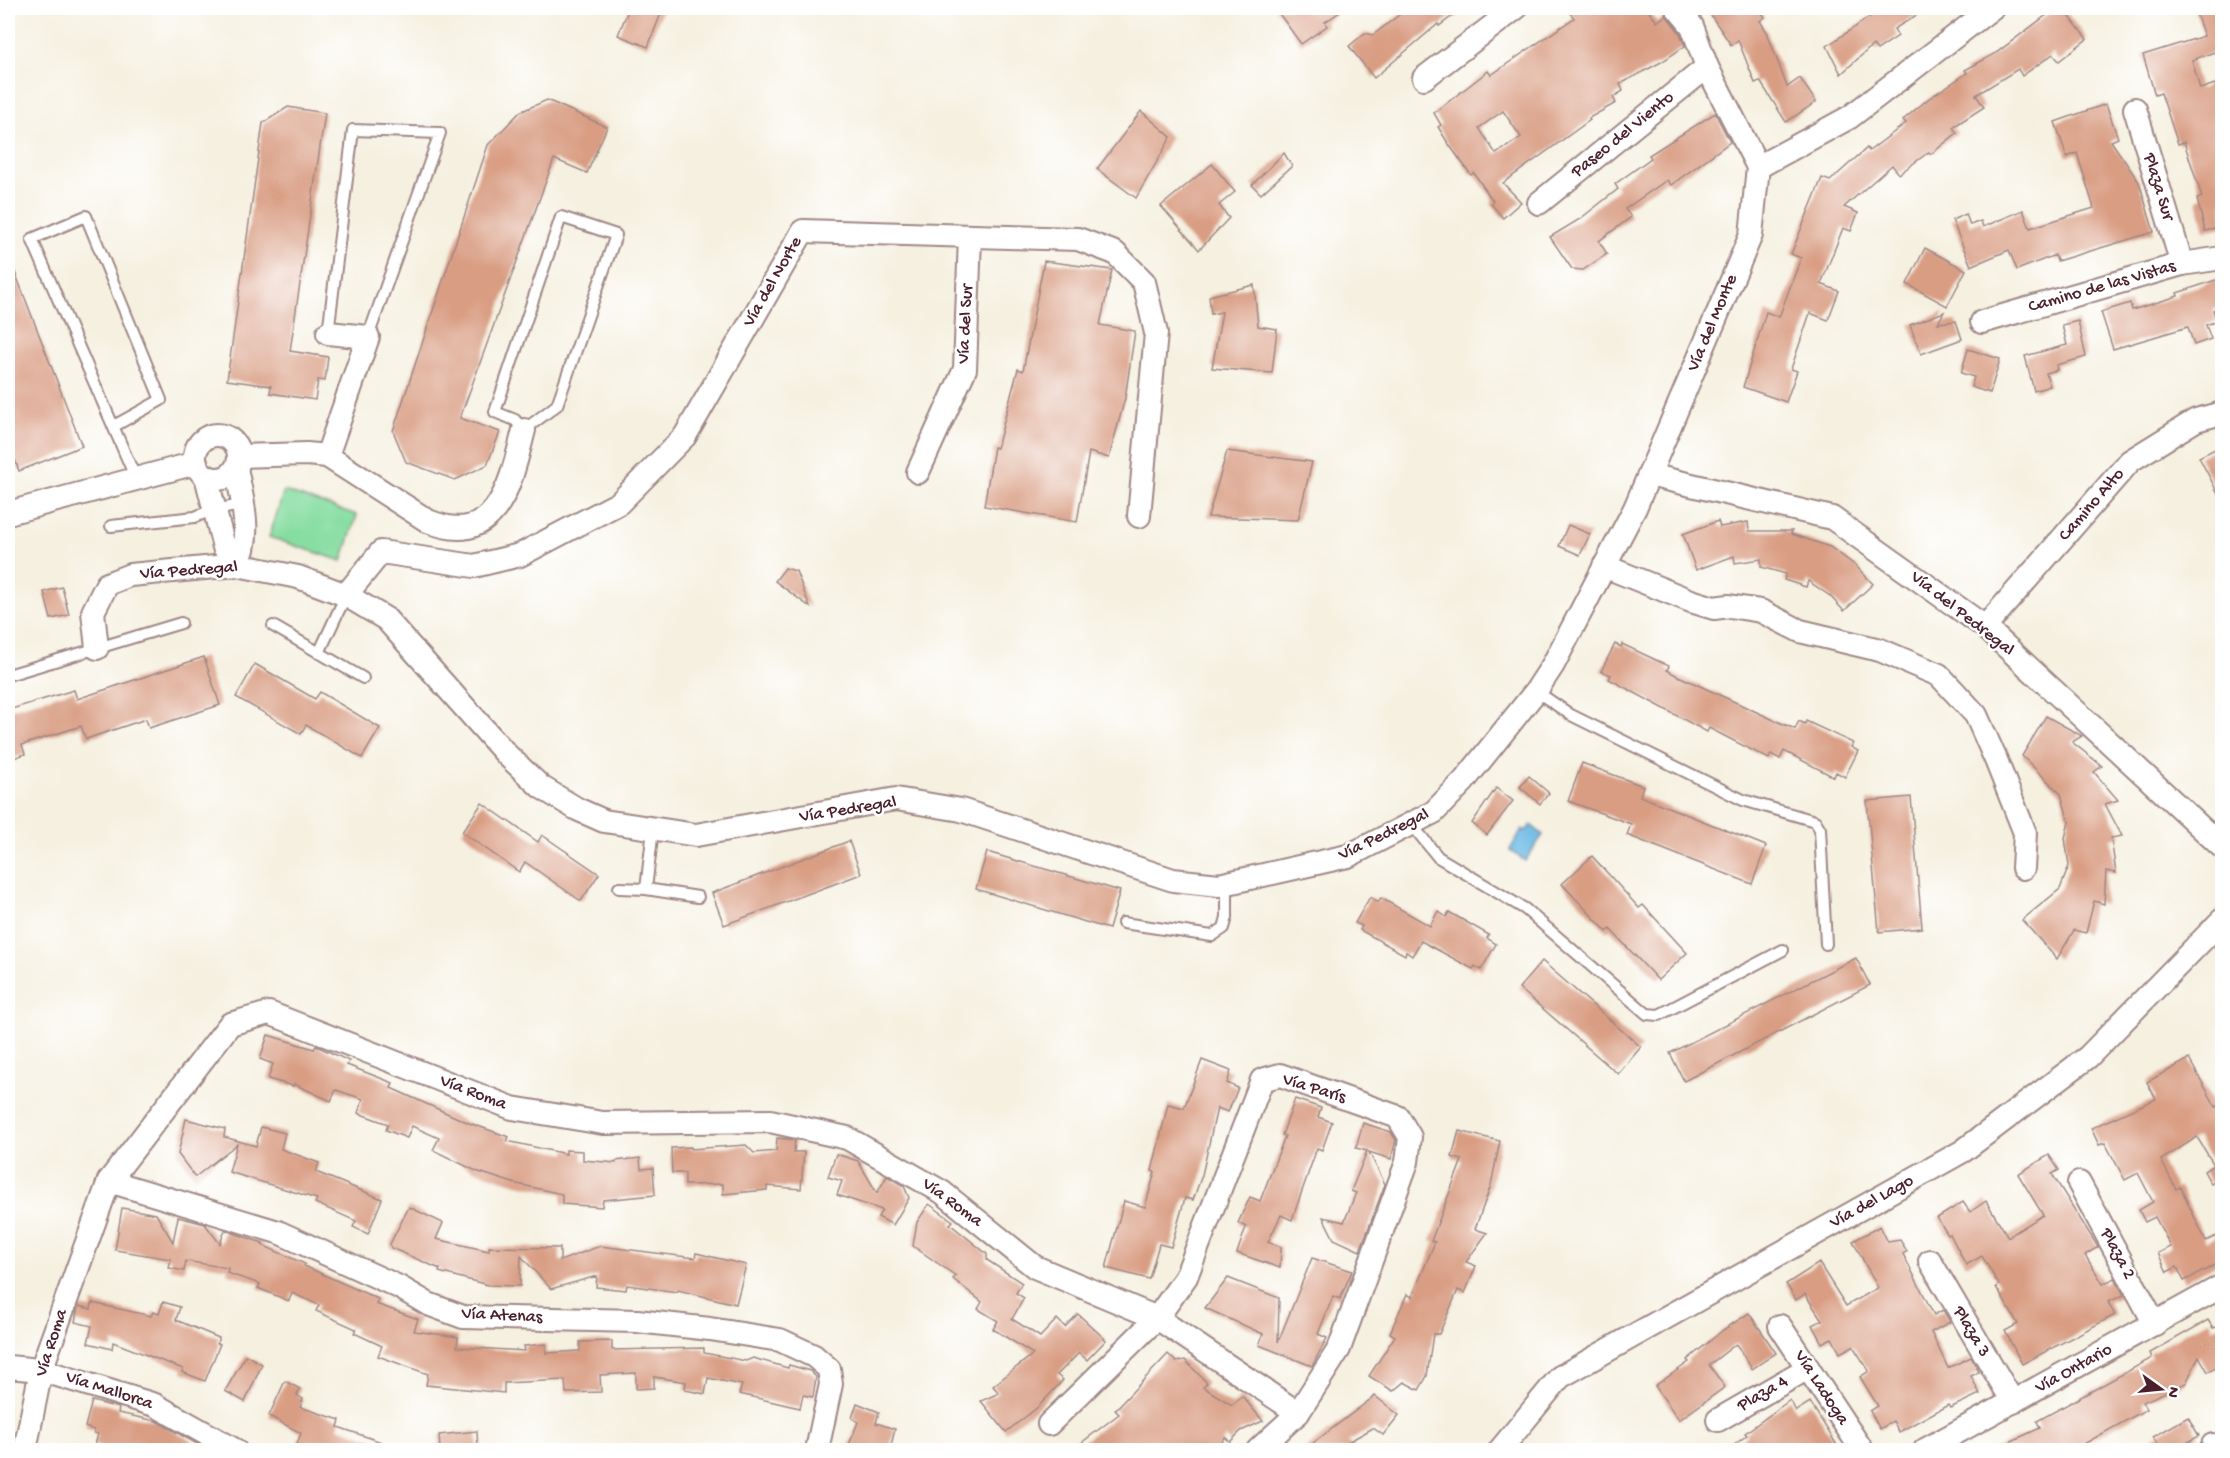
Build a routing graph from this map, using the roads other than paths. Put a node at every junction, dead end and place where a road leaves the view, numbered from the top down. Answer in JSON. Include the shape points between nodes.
{"nodes":[{"id":1,"x":1516,"y":8,"type":"edge"},
{"id":2,"x":1677,"y":8,"type":"edge"},
{"id":3,"x":1992,"y":8,"type":"edge"},
{"id":4,"x":1707,"y":67,"type":"junction"},
{"id":5,"x":1424,"y":78,"type":"dead end"},
{"id":6,"x":2135,"y":110,"type":"dead end"},
{"id":7,"x":1758,"y":167,"type":"junction"},
{"id":8,"x":1539,"y":203,"type":"dead end"},
{"id":9,"x":970,"y":237,"type":"junction"},
{"id":10,"x":2223,"y":258,"type":"edge"},
{"id":11,"x":2182,"y":264,"type":"junction"},
{"id":12,"x":1982,"y":322,"type":"dead end"},
{"id":13,"x":328,"y":333,"type":"joint"},
{"id":14,"x":368,"y":337,"type":"junction"},
{"id":15,"x":2223,"y":413,"type":"edge"},
{"id":16,"x":114,"y":426,"type":"junction"},
{"id":17,"x":524,"y":430,"type":"junction"},
{"id":18,"x":327,"y":456,"type":"junction"},
{"id":19,"x":238,"y":462,"type":"junction"},
{"id":20,"x":201,"y":470,"type":"junction"},
{"id":21,"x":918,"y":472,"type":"dead end"},
{"id":22,"x":1649,"y":475,"type":"junction"},
{"id":23,"x":136,"y":478,"type":"junction"},
{"id":24,"x":243,"y":505,"type":"junction"},
{"id":25,"x":212,"y":510,"type":"junction"},
{"id":26,"x":8,"y":513,"type":"edge"},
{"id":27,"x":1139,"y":516,"type":"dead end"},
{"id":28,"x":111,"y":526,"type":"dead end"},
{"id":29,"x":237,"y":565,"type":"junction"},
{"id":30,"x":1604,"y":566,"type":"junction"},
{"id":31,"x":345,"y":595,"type":"junction"},
{"id":32,"x":181,"y":623,"type":"dead end"},
{"id":33,"x":273,"y":626,"type":"dead end"},
{"id":34,"x":1985,"y":627,"type":"junction"},
{"id":35,"x":97,"y":648,"type":"junction"},
{"id":36,"x":319,"y":653,"type":"junction"},
{"id":37,"x":8,"y":675,"type":"edge"},
{"id":38,"x":363,"y":678,"type":"dead end"},
{"id":39,"x":1536,"y":691,"type":"junction"},
{"id":40,"x":1412,"y":825,"type":"junction"},
{"id":41,"x":653,"y":829,"type":"junction"},
{"id":42,"x":2223,"y":847,"type":"edge"},
{"id":43,"x":2023,"y":868,"type":"dead end"},
{"id":44,"x":1227,"y":883,"type":"junction"},
{"id":45,"x":620,"y":888,"type":"dead end"},
{"id":46,"x":646,"y":889,"type":"junction"},
{"id":47,"x":698,"y":897,"type":"dead end"},
{"id":48,"x":2223,"y":920,"type":"edge"},
{"id":49,"x":1123,"y":923,"type":"dead end"},
{"id":50,"x":1826,"y":945,"type":"dead end"},
{"id":51,"x":1783,"y":950,"type":"dead end"},
{"id":52,"x":109,"y":1181,"type":"junction"},
{"id":53,"x":2079,"y":1183,"type":"dead end"},
{"id":54,"x":1930,"y":1261,"type":"dead end"},
{"id":55,"x":2223,"y":1286,"type":"edge"},
{"id":56,"x":1157,"y":1318,"type":"junction"},
{"id":57,"x":2155,"y":1324,"type":"junction"},
{"id":58,"x":1780,"y":1326,"type":"dead end"},
{"id":59,"x":8,"y":1367,"type":"edge"},
{"id":60,"x":1808,"y":1368,"type":"junction"},
{"id":61,"x":41,"y":1370,"type":"junction"},
{"id":62,"x":2013,"y":1402,"type":"junction"},
{"id":63,"x":1298,"y":1413,"type":"junction"},
{"id":64,"x":1718,"y":1420,"type":"dead end"},
{"id":65,"x":1049,"y":1424,"type":"dead end"},
{"id":66,"x":25,"y":1450,"type":"edge"},
{"id":67,"x":235,"y":1450,"type":"edge"},
{"id":68,"x":817,"y":1450,"type":"edge"},
{"id":69,"x":1258,"y":1450,"type":"edge"},
{"id":70,"x":1500,"y":1450,"type":"edge"},
{"id":71,"x":1862,"y":1450,"type":"edge"},
{"id":72,"x":1925,"y":1450,"type":"edge"}],
"edges":[{"from":1,"to":5,"type":"street"},
{"from":2,"to":4,"type":"street","via":[[1692,26]]},
{"from":3,"to":7,"type":"street","via":[[1850,117]]},
{"from":4,"to":7,"type":"street"},
{"from":4,"to":8,"type":"street","name":"Paseo del Viento"},
{"from":6,"to":11,"type":"street","name":"Plaza Sur"},
{"from":7,"to":22,"type":"street","name":"Vía del Monte","via":[[1751,235]]},
{"from":9,"to":21,"type":"street","name":"Vía del Sur","via":[[965,369]]},
{"from":9,"to":27,"type":"street","name":"Vía del Norte","via":[[1078,239],[1115,253],[1144,282],[1156,333]]},
{"from":9,"to":31,"type":"street","name":"Vía del Norte","via":[[803,231],[685,436],[619,503],[520,555],[474,566],[381,552]]},
{"from":10,"to":11,"type":"street","name":"Camino de las Vistas"},
{"from":11,"to":12,"type":"street","name":"Camino de las Vistas"},
{"from":13,"to":14,"type":"street"},
{"from":13,"to":14,"type":"lane","via":[[354,130],[440,133]]},
{"from":14,"to":18,"type":"street"},
{"from":15,"to":34,"type":"street","name":"Camino Alto","via":[[2196,420],[2130,461]]},
{"from":16,"to":16,"type":"lane","via":[[32,239],[86,216],[161,400]]},
{"from":16,"to":23,"type":"lane"},
{"from":17,"to":17,"type":"lane","via":[[515,420],[495,412],[561,217],[616,235],[558,405]]},
{"from":17,"to":18,"type":"street","via":[[499,506],[485,520],[463,527],[444,528],[428,521]]},
{"from":18,"to":19,"type":"street","via":[[307,454]]},
{"from":19,"to":20,"type":"street","via":[[223,479]]},
{"from":19,"to":20,"type":"street","via":[[235,443],[228,437],[212,435],[198,446]]},
{"from":19,"to":24,"type":"street"},
{"from":20,"to":23,"type":"street"},
{"from":20,"to":25,"type":"street"},
{"from":22,"to":30,"type":"street","name":"Vía Pedregal"},
{"from":22,"to":34,"type":"street","name":"Vía del Pedregal","via":[[1832,518]]},
{"from":23,"to":26,"type":"street"},
{"from":24,"to":25,"type":"lane"},
{"from":24,"to":29,"type":"street","via":[[245,550]]},
{"from":25,"to":28,"type":"lane","via":[[195,517]]},
{"from":25,"to":29,"type":"street","via":[[224,547]]},
{"from":29,"to":31,"type":"street","name":"Vía Pedregal","via":[[298,578]]},
{"from":29,"to":35,"type":"street","name":"Vía Pedregal","via":[[130,575],[107,584],[93,612]]},
{"from":30,"to":39,"type":"street","name":"Vía Pedregal"},
{"from":30,"to":43,"type":"street","via":[[1691,601],[1714,608],[1761,611],[1800,631],[1880,650],[1940,675],[1976,716],[1996,760],[2025,833]]},
{"from":31,"to":36,"type":"lane"},
{"from":31,"to":41,"type":"street","name":"Vía Pedregal","via":[[386,619],[507,755],[541,787],[604,821]]},
{"from":32,"to":35,"type":"lane"},
{"from":33,"to":36,"type":"lane"},
{"from":34,"to":42,"type":"street","name":"Vía del Pedregal"},
{"from":35,"to":37,"type":"lane"},
{"from":36,"to":38,"type":"lane"},
{"from":39,"to":40,"type":"street","name":"Vía Pedregal","via":[[1464,780],[1434,812]]},
{"from":39,"to":50,"type":"lane","via":[[1571,715],[1743,800],[1815,821],[1820,829]]},
{"from":40,"to":44,"type":"street","name":"Vía Pedregal","via":[[1348,856]]},
{"from":40,"to":51,"type":"lane","via":[[1438,857],[1525,909],[1647,1014],[1659,1015]]},
{"from":41,"to":44,"type":"street","name":"Vía Pedregal","via":[[696,835],[896,799],[961,810],[1173,880]]},
{"from":41,"to":46,"type":"lane"},
{"from":44,"to":49,"type":"lane","via":[[1224,928],[1212,936]]},
{"from":45,"to":46,"type":"lane"},
{"from":46,"to":47,"type":"lane"},
{"from":48,"to":70,"type":"street","name":"Vía del Lago","via":[[2088,1057],[1963,1151],[1560,1377]]},
{"from":52,"to":56,"type":"street","name":"Vía Roma","via":[[230,1024],[269,1013],[512,1108],[603,1123],[770,1121],[848,1137],[942,1192],[1035,1267]]},
{"from":52,"to":61,"type":"street","name":"Vía Roma"},
{"from":52,"to":68,"type":"street","name":"Vía Atenas","via":[[278,1232],[463,1317],[638,1321],[780,1340],[814,1356],[829,1369],[831,1384]]},
{"from":53,"to":57,"type":"street","name":"Plaza 2"},
{"from":54,"to":62,"type":"street","name":"Plaza 3"},
{"from":55,"to":57,"type":"street","name":"Vía Ontario"},
{"from":56,"to":63,"type":"street","name":"Vía Roma"},
{"from":56,"to":63,"type":"street","name":"Vía París","via":[[1186,1277],[1262,1080],[1280,1075],[1398,1117],[1410,1137],[1407,1162],[1339,1349]]},
{"from":56,"to":65,"type":"street","name":"Vía París"},
{"from":57,"to":62,"type":"street","name":"Vía Ontario"},
{"from":58,"to":60,"type":"street","name":"Vía Ladoga"},
{"from":59,"to":61,"type":"street","name":"Vía Mallorca"},
{"from":60,"to":64,"type":"street","name":"Plaza 4"},
{"from":60,"to":71,"type":"street","name":"Vía Ladoga"},
{"from":61,"to":66,"type":"street","name":"Vía Roma"},
{"from":61,"to":67,"type":"street","name":"Vía Mallorca","via":[[155,1405]]},
{"from":62,"to":72,"type":"street","name":"Vía Ontario"},
{"from":63,"to":69,"type":"street","name":"Vía París"}]}
